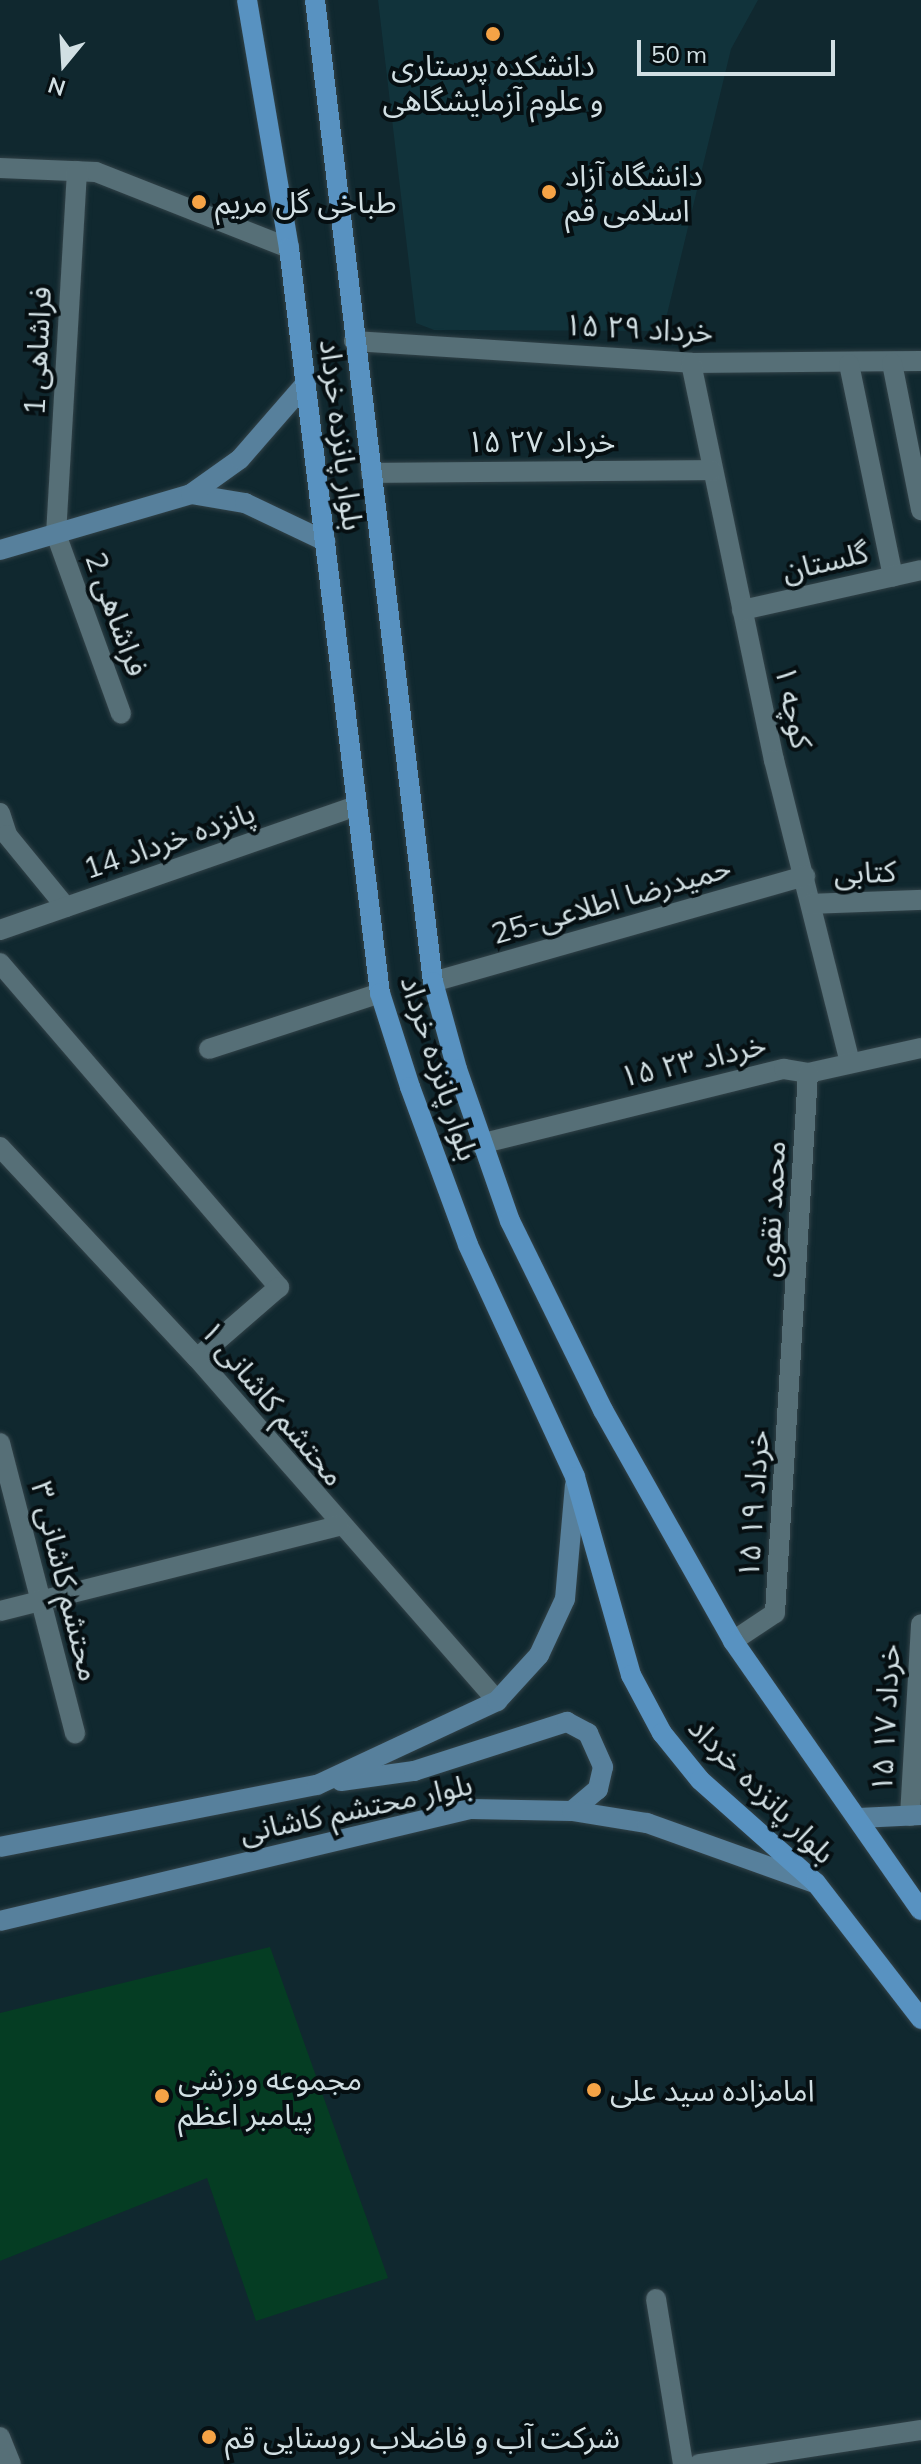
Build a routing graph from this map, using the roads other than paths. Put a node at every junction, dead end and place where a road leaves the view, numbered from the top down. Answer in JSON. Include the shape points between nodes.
{"nodes":[{"id":1,"x":247,"y":0,"type":"edge"},
{"id":2,"x":315,"y":0,"type":"edge"},
{"id":3,"x":1,"y":163,"type":"edge"},
{"id":4,"x":77,"y":171,"type":"junction"},
{"id":5,"x":289,"y":248,"type":"junction"},
{"id":6,"x":354,"y":341,"type":"junction"},
{"id":7,"x":921,"y":361,"type":"edge"},
{"id":8,"x":691,"y":363,"type":"junction"},
{"id":9,"x":892,"y":363,"type":"junction"},
{"id":10,"x":849,"y":364,"type":"junction"},
{"id":11,"x":306,"y":383,"type":"junction"},
{"id":12,"x":712,"y":470,"type":"junction"},
{"id":13,"x":371,"y":473,"type":"junction"},
{"id":14,"x":191,"y":494,"type":"junction"},
{"id":15,"x":921,"y":510,"type":"edge"},
{"id":16,"x":56,"y":534,"type":"junction"},
{"id":17,"x":325,"y":541,"type":"junction"},
{"id":18,"x":0,"y":550,"type":"edge"},
{"id":19,"x":921,"y":570,"type":"edge"},
{"id":20,"x":893,"y":576,"type":"junction"},
{"id":21,"x":742,"y":610,"type":"junction"},
{"id":22,"x":121,"y":714,"type":"dead end"},
{"id":23,"x":357,"y":806,"type":"junction"},
{"id":24,"x":0,"y":813,"type":"edge"},
{"id":25,"x":805,"y":876,"type":"junction"},
{"id":26,"x":921,"y":900,"type":"edge"},
{"id":27,"x":811,"y":904,"type":"junction"},
{"id":28,"x":66,"y":907,"type":"junction"},
{"id":29,"x":0,"y":930,"type":"edge"},
{"id":30,"x":0,"y":963,"type":"edge"},
{"id":31,"x":433,"y":982,"type":"junction"},
{"id":32,"x":380,"y":993,"type":"junction"},
{"id":33,"x":921,"y":1048,"type":"edge"},
{"id":34,"x":209,"y":1049,"type":"dead end"},
{"id":35,"x":850,"y":1062,"type":"junction"},
{"id":36,"x":808,"y":1073,"type":"junction"},
{"id":37,"x":480,"y":1144,"type":"junction"},
{"id":38,"x":0,"y":1147,"type":"edge"},
{"id":39,"x":793,"y":1348,"type":"joint"},
{"id":40,"x":197,"y":1358,"type":"junction"},
{"id":41,"x":1,"y":1452,"type":"edge"},
{"id":42,"x":575,"y":1477,"type":"junction"},
{"id":43,"x":338,"y":1526,"type":"junction"},
{"id":44,"x":37,"y":1601,"type":"junction"},
{"id":45,"x":0,"y":1611,"type":"edge"},
{"id":46,"x":921,"y":1624,"type":"edge"},
{"id":47,"x":733,"y":1641,"type":"junction"},
{"id":48,"x":497,"y":1701,"type":"junction"},
{"id":49,"x":75,"y":1733,"type":"dead end"},
{"id":50,"x":317,"y":1785,"type":"junction"},
{"id":51,"x":572,"y":1811,"type":"junction"},
{"id":52,"x":915,"y":1815,"type":"edge"},
{"id":53,"x":859,"y":1818,"type":"junction"},
{"id":54,"x":0,"y":1847,"type":"edge"},
{"id":55,"x":816,"y":1883,"type":"junction"},
{"id":56,"x":921,"y":1910,"type":"edge"},
{"id":57,"x":0,"y":1921,"type":"edge"},
{"id":58,"x":921,"y":2019,"type":"edge"},
{"id":59,"x":656,"y":2299,"type":"dead end"},
{"id":60,"x":921,"y":2430,"type":"edge"},
{"id":61,"x":0,"y":2437,"type":"edge"},
{"id":62,"x":800,"y":2456,"type":"edge"},
{"id":63,"x":11,"y":2464,"type":"edge"},
{"id":64,"x":683,"y":2464,"type":"edge"},
{"id":65,"x":699,"y":2464,"type":"edge"}],
"edges":[{"from":1,"to":5,"type":"main road","name":"بلوار پانزده خرداد"},
{"from":2,"to":6,"type":"main road","name":"بلوار پانزده خرداد"},
{"from":3,"to":4,"type":"street"},
{"from":4,"to":5,"type":"street"},
{"from":4,"to":16,"type":"street","name":"فراشاهی 1"},
{"from":5,"to":11,"type":"main road","name":"بلوار پانزده خرداد"},
{"from":6,"to":8,"type":"street","name":"۱۵ خرداد ۲۹"},
{"from":6,"to":13,"type":"main road","name":"بلوار پانزده خرداد"},
{"from":7,"to":9,"type":"street","name":"۱۵ خرداد ۲۹"},
{"from":8,"to":10,"type":"street","name":"۱۵ خرداد ۲۹"},
{"from":8,"to":12,"type":"street","name":"کوچه ۱"},
{"from":9,"to":10,"type":"street","name":"۱۵ خرداد ۲۹"},
{"from":9,"to":15,"type":"street"},
{"from":10,"to":20,"type":"street"},
{"from":11,"to":14,"type":"main road","via":[[240,459]]},
{"from":11,"to":17,"type":"main road","name":"بلوار پانزده خرداد"},
{"from":12,"to":13,"type":"street","name":"۱۵ خرداد ۲۷"},
{"from":12,"to":21,"type":"street","name":"کوچه ۱"},
{"from":13,"to":31,"type":"main road","name":"بلوار پانزده خرداد"},
{"from":14,"to":16,"type":"main road"},
{"from":14,"to":17,"type":"main road","via":[[245,503]]},
{"from":16,"to":18,"type":"main road"},
{"from":16,"to":22,"type":"street","name":"فراشاهی 2"},
{"from":17,"to":23,"type":"main road","name":"بلوار پانزده خرداد"},
{"from":19,"to":20,"type":"street","name":"گلستان"},
{"from":20,"to":21,"type":"street","name":"گلستان"},
{"from":21,"to":25,"type":"street","name":"کوچه ۱"},
{"from":23,"to":28,"type":"street","name":"پانزده خرداد 14"},
{"from":23,"to":32,"type":"main road","name":"بلوار پانزده خرداد"},
{"from":24,"to":28,"type":"street","via":[[7,835]]},
{"from":25,"to":27,"type":"street","name":"کوچه ۱"},
{"from":25,"to":31,"type":"street","name":"حمیدرضا اطلاعی-25"},
{"from":26,"to":27,"type":"street","name":"کتابی"},
{"from":27,"to":35,"type":"street","name":"کوچه ۱"},
{"from":28,"to":29,"type":"street","name":"پانزده خرداد 14"},
{"from":30,"to":40,"type":"street","via":[[279,1287]]},
{"from":31,"to":37,"type":"main road","name":"بلوار پانزده خرداد"},
{"from":32,"to":34,"type":"street"},
{"from":32,"to":42,"type":"main road","name":"بلوار پانزده خرداد","via":[[468,1245]]},
{"from":33,"to":35,"type":"street","name":"۱۵ خرداد ۲۳"},
{"from":35,"to":36,"type":"street","name":"۱۵ خرداد ۲۳"},
{"from":36,"to":37,"type":"street","name":"۱۵ خرداد ۲۳","via":[[784,1069]]},
{"from":36,"to":39,"type":"street","name":"محمد تقوی"},
{"from":37,"to":47,"type":"main road","name":"بلوار پانزده خرداد","via":[[603,1410]]},
{"from":38,"to":40,"type":"street","name":"محتشم کاشانی ۱"},
{"from":39,"to":47,"type":"street","name":"۱۵ خرداد ۱۹","via":[[775,1613]]},
{"from":40,"to":43,"type":"street","name":"محتشم کاشانی ۱"},
{"from":41,"to":44,"type":"street","name":"محتشم کاشانی ۳"},
{"from":42,"to":48,"type":"main road","name":"بلوار محتشم کاشانی","via":[[565,1599],[539,1655]]},
{"from":42,"to":55,"type":"main road","name":"بلوار پانزده خرداد","via":[[631,1675],[662,1733],[700,1780]]},
{"from":43,"to":44,"type":"street"},
{"from":43,"to":48,"type":"street","name":"محتشم کاشانی ۱"},
{"from":44,"to":45,"type":"street"},
{"from":44,"to":49,"type":"street","name":"محتشم کاشانی ۳"},
{"from":46,"to":52,"type":"street","name":"۱۵ خرداد ۱۷"},
{"from":47,"to":53,"type":"main road","name":"بلوار پانزده خرداد"},
{"from":48,"to":50,"type":"main road","name":"بلوار محتشم کاشانی"},
{"from":50,"to":51,"type":"main road","via":[[414,1771],[567,1722],[588,1733],[603,1767],[598,1789]]},
{"from":50,"to":54,"type":"main road","name":"بلوار محتشم کاشانی"},
{"from":51,"to":55,"type":"main road","name":"بلوار محتشم کاشانی","via":[[647,1823]]},
{"from":51,"to":57,"type":"main road","name":"بلوار محتشم کاشانی","via":[[471,1809]]},
{"from":52,"to":53,"type":"main road"},
{"from":53,"to":56,"type":"main road","name":"بلوار پانزده خرداد"},
{"from":55,"to":58,"type":"main road","name":"بلوار پانزده خرداد"},
{"from":59,"to":64,"type":"street"},
{"from":60,"to":62,"type":"street"},
{"from":61,"to":63,"type":"street"},
{"from":62,"to":65,"type":"street"}]}
